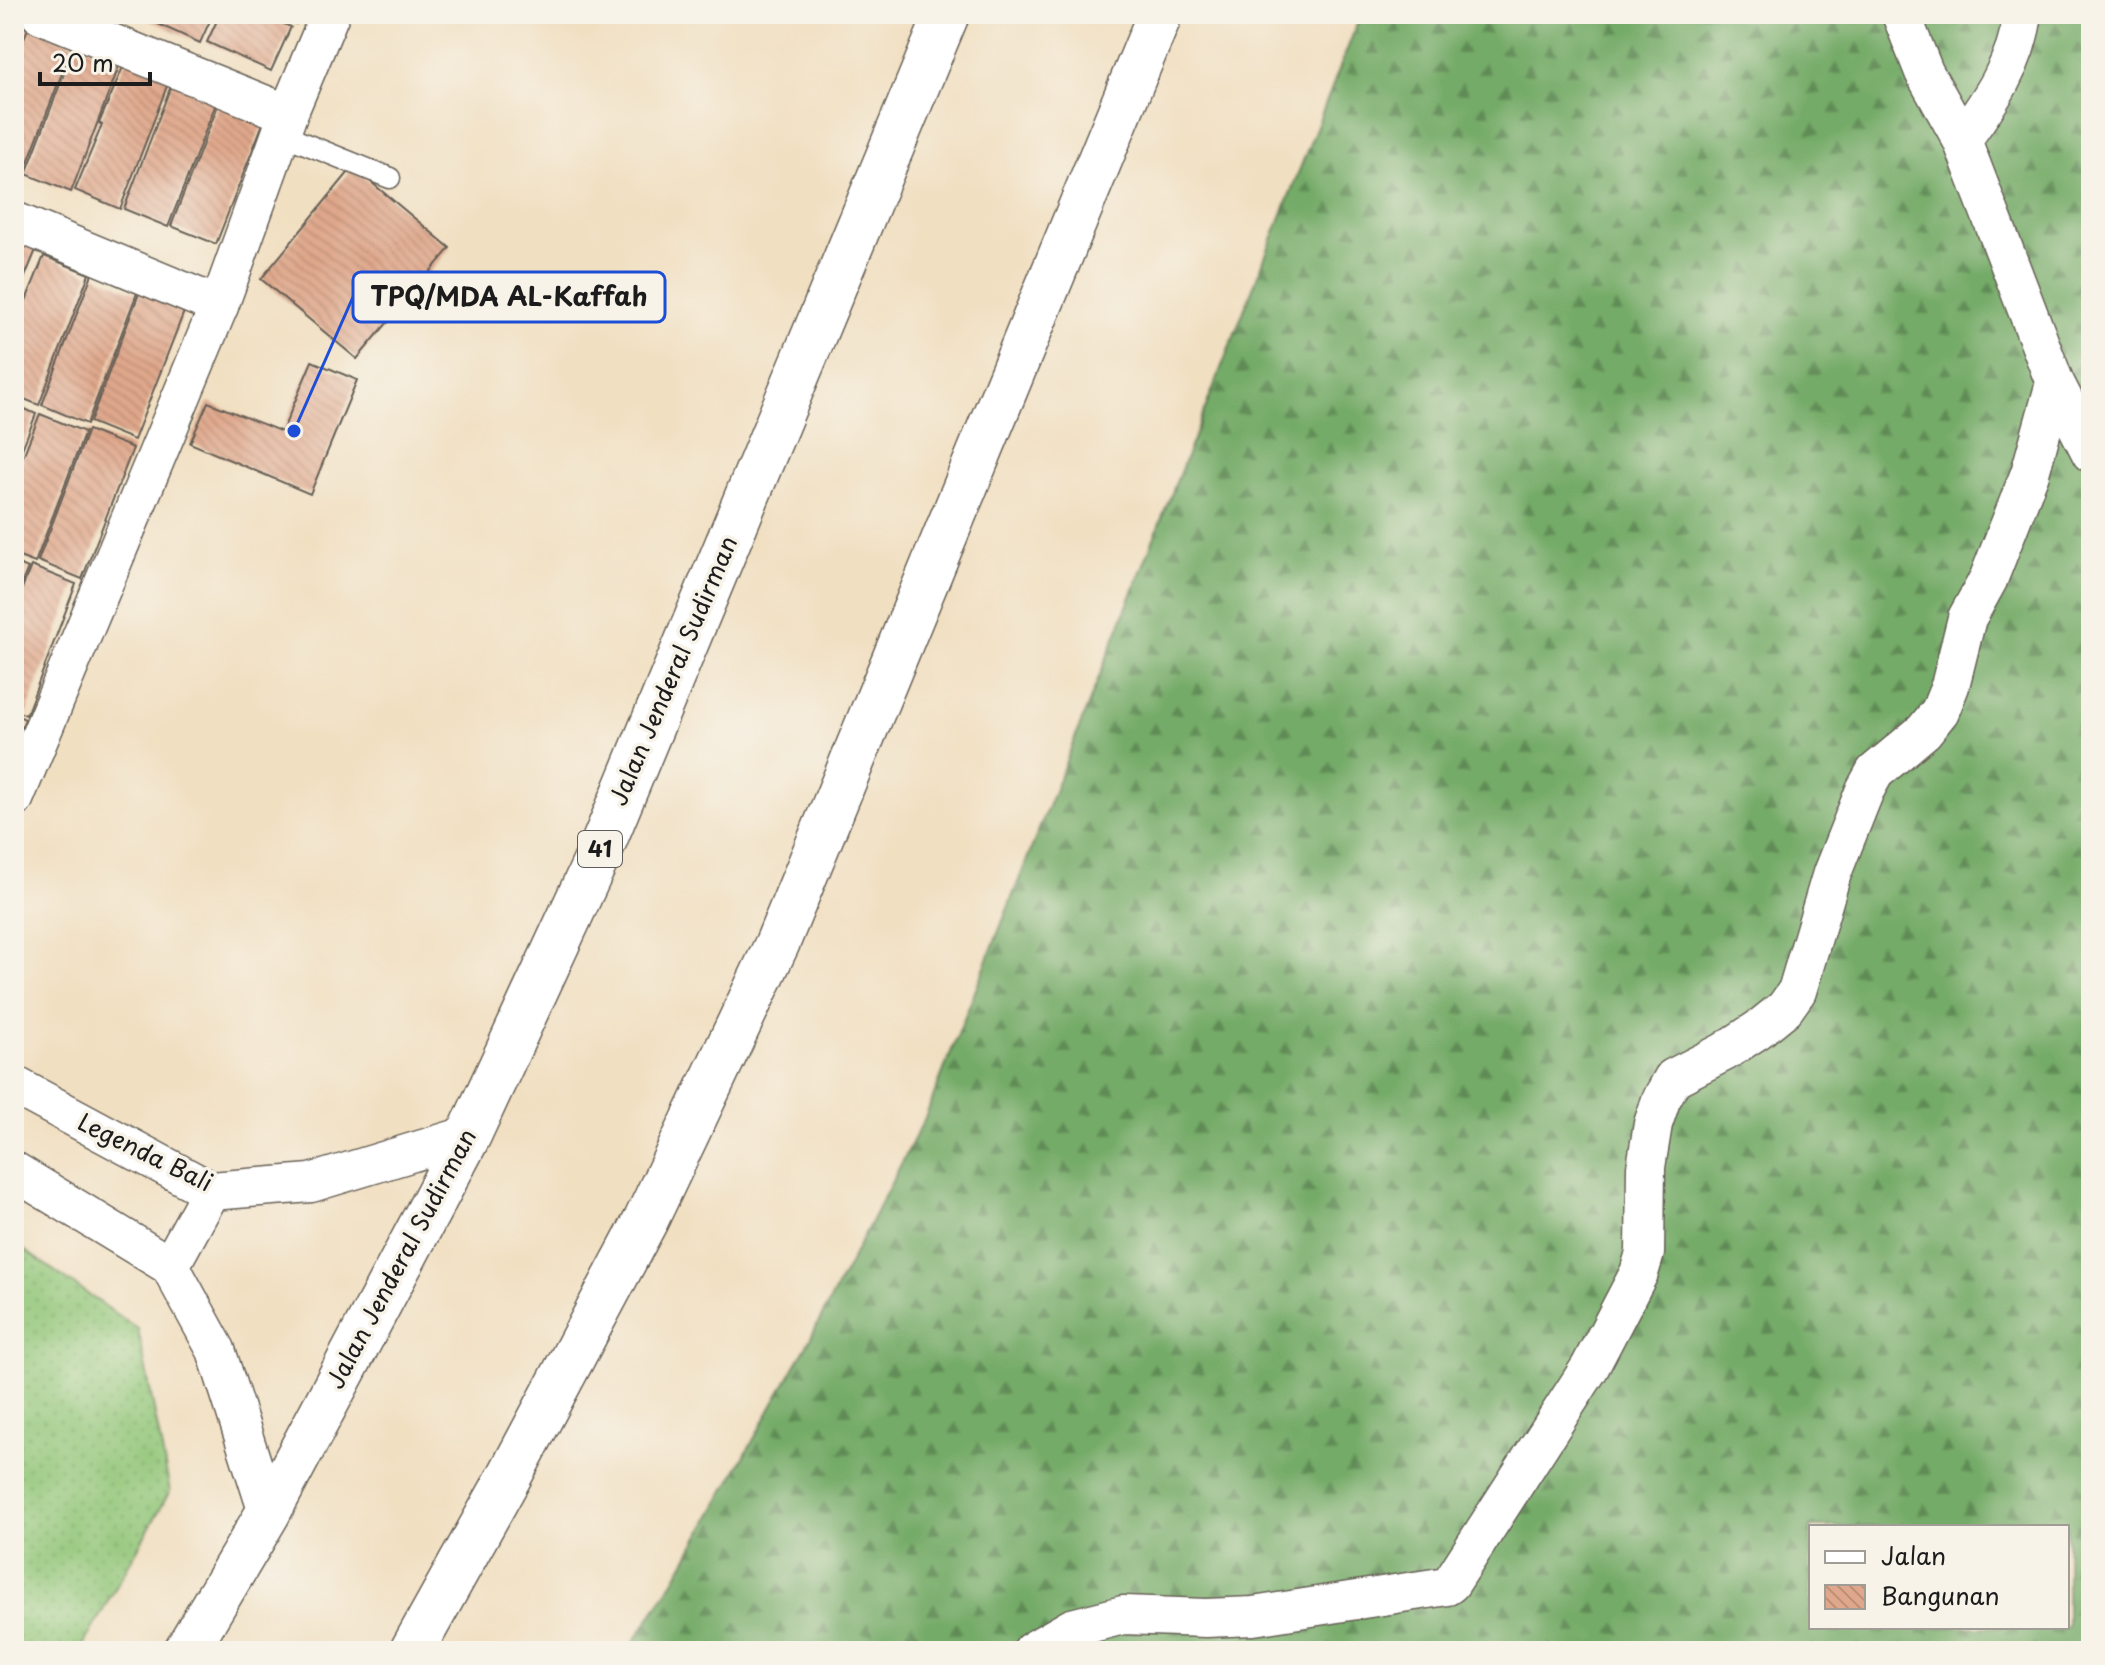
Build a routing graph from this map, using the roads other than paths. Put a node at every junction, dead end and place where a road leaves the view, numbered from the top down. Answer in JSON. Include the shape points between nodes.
{"nodes":[{"id":1,"x":40,"y":14,"type":"edge"},
{"id":2,"x":330,"y":14,"type":"edge"},
{"id":3,"x":947,"y":14,"type":"edge"},
{"id":4,"x":1160,"y":14,"type":"edge"},
{"id":5,"x":1901,"y":14,"type":"edge"},
{"id":6,"x":2023,"y":14,"type":"edge"},
{"id":7,"x":117,"y":28,"type":"edge"},
{"id":8,"x":284,"y":124,"type":"junction"},
{"id":9,"x":1962,"y":140,"type":"junction"},
{"id":10,"x":390,"y":178,"type":"dead end"},
{"id":11,"x":14,"y":221,"type":"edge"},
{"id":12,"x":219,"y":306,"type":"junction"},
{"id":13,"x":2055,"y":383,"type":"junction"},
{"id":14,"x":2091,"y":453,"type":"edge"},
{"id":15,"x":14,"y":799,"type":"edge"},
{"id":16,"x":14,"y":1085,"type":"edge"},
{"id":17,"x":469,"y":1135,"type":"junction"},
{"id":18,"x":14,"y":1171,"type":"edge"},
{"id":19,"x":211,"y":1191,"type":"junction"},
{"id":20,"x":170,"y":1266,"type":"junction"},
{"id":21,"x":268,"y":1513,"type":"junction"},
{"id":22,"x":186,"y":1651,"type":"edge"},
{"id":23,"x":412,"y":1651,"type":"edge"},
{"id":24,"x":1032,"y":1651,"type":"edge"}],
"edges":[{"from":1,"to":7,"type":"street"},
{"from":2,"to":8,"type":"street"},
{"from":3,"to":17,"type":"highway","name":"Jalan Jenderal Sudirman","number":"41","via":[[598,856]]},
{"from":4,"to":23,"type":"highway","via":[[777,944],[646,1220]]},
{"from":5,"to":9,"type":"street","via":[[1924,72]]},
{"from":6,"to":9,"type":"street","via":[[2009,68]]},
{"from":7,"to":8,"type":"street"},
{"from":8,"to":10,"type":"lane"},
{"from":8,"to":12,"type":"street"},
{"from":9,"to":13,"type":"street"},
{"from":11,"to":12,"type":"street"},
{"from":12,"to":15,"type":"street"},
{"from":13,"to":14,"type":"street"},
{"from":13,"to":24,"type":"street","via":[[2030,473],[1988,580],[1967,618],[1940,711],[1875,772],[1865,790],[1832,873],[1797,991],[1785,1008],[1724,1052],[1673,1078],[1653,1124],[1643,1200],[1645,1253],[1639,1273],[1590,1367],[1451,1583],[1253,1616],[1123,1615],[1072,1628]]},
{"from":16,"to":19,"type":"street","name":"Legenda Bali"},
{"from":17,"to":19,"type":"street","name":"Legenda Bali","via":[[311,1183]]},
{"from":17,"to":21,"type":"highway","name":"Jalan Jenderal Sudirman","number":"41"},
{"from":18,"to":20,"type":"street"},
{"from":19,"to":20,"type":"street"},
{"from":20,"to":21,"type":"street","via":[[216,1350]]},
{"from":21,"to":22,"type":"highway","name":"Jalan Jenderal Sudirman","number":"41"}]}
